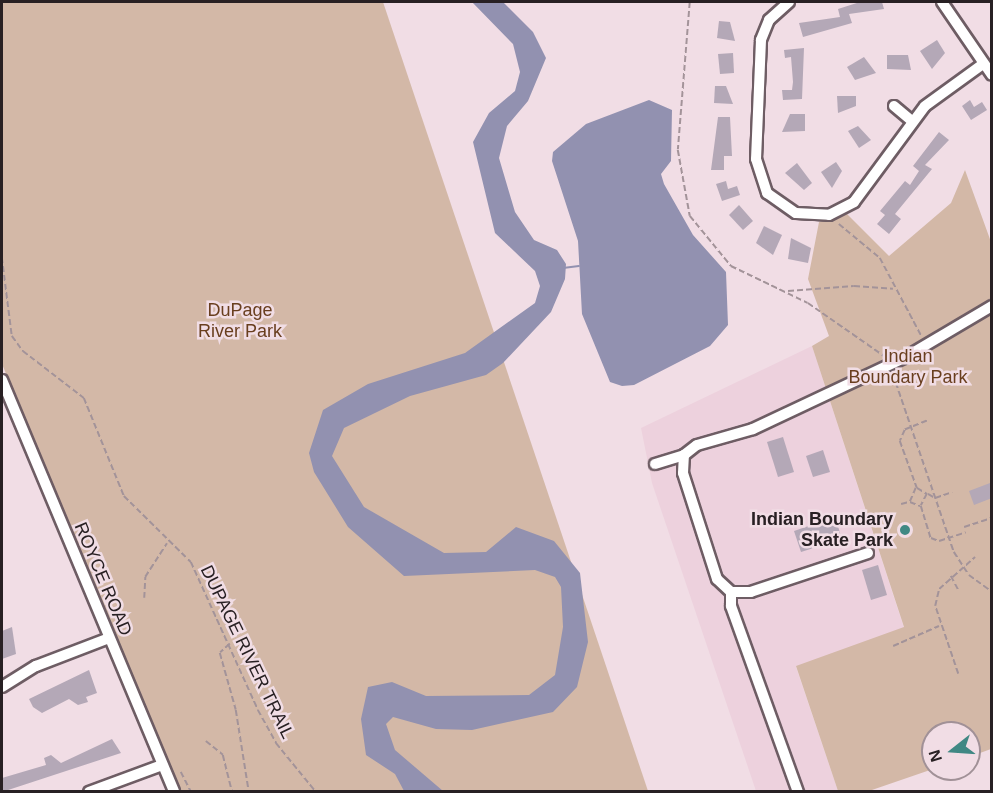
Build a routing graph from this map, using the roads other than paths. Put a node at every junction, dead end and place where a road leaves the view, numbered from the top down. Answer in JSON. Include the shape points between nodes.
{"nodes":[{"id":1,"x":789,"y":2,"type":"edge"},
{"id":2,"x":942,"y":2,"type":"edge"},
{"id":3,"x":984,"y":64,"type":"junction"},
{"id":4,"x":992,"y":75,"type":"edge"},
{"id":5,"x":894,"y":106,"type":"dead end"},
{"id":6,"x":912,"y":121,"type":"junction"},
{"id":7,"x":992,"y":306,"type":"edge"},
{"id":8,"x":2,"y":380,"type":"edge"},
{"id":9,"x":684,"y":455,"type":"junction"},
{"id":10,"x":655,"y":464,"type":"dead end"},
{"id":11,"x":868,"y":553,"type":"dead end"},
{"id":12,"x":731,"y":592,"type":"junction"},
{"id":13,"x":109,"y":638,"type":"junction"},
{"id":14,"x":2,"y":687,"type":"edge"},
{"id":15,"x":162,"y":765,"type":"junction"},
{"id":16,"x":89,"y":792,"type":"edge"},
{"id":17,"x":174,"y":792,"type":"edge"},
{"id":18,"x":798,"y":792,"type":"edge"}],
"edges":[{"from":1,"to":6,"type":"street","via":[[764,29],[759,66],[756,159],[762,182],[776,202],[816,217],[846,208]]},
{"from":2,"to":3,"type":"street"},
{"from":3,"to":4,"type":"street"},
{"from":3,"to":6,"type":"street","via":[[940,92]]},
{"from":5,"to":6,"type":"street"},
{"from":7,"to":9,"type":"street","via":[[889,365],[753,429],[697,445]]},
{"from":8,"to":13,"type":"street","name":"ROYCE ROAD"},
{"from":9,"to":10,"type":"street"},
{"from":9,"to":12,"type":"street","via":[[683,472],[717,579]]},
{"from":11,"to":12,"type":"street","via":[[751,592]]},
{"from":12,"to":18,"type":"street","via":[[731,606]]},
{"from":13,"to":14,"type":"street","via":[[36,666]]},
{"from":13,"to":15,"type":"street","name":"ROYCE ROAD"},
{"from":15,"to":16,"type":"street"},
{"from":15,"to":17,"type":"street","name":"ROYCE ROAD"}]}
